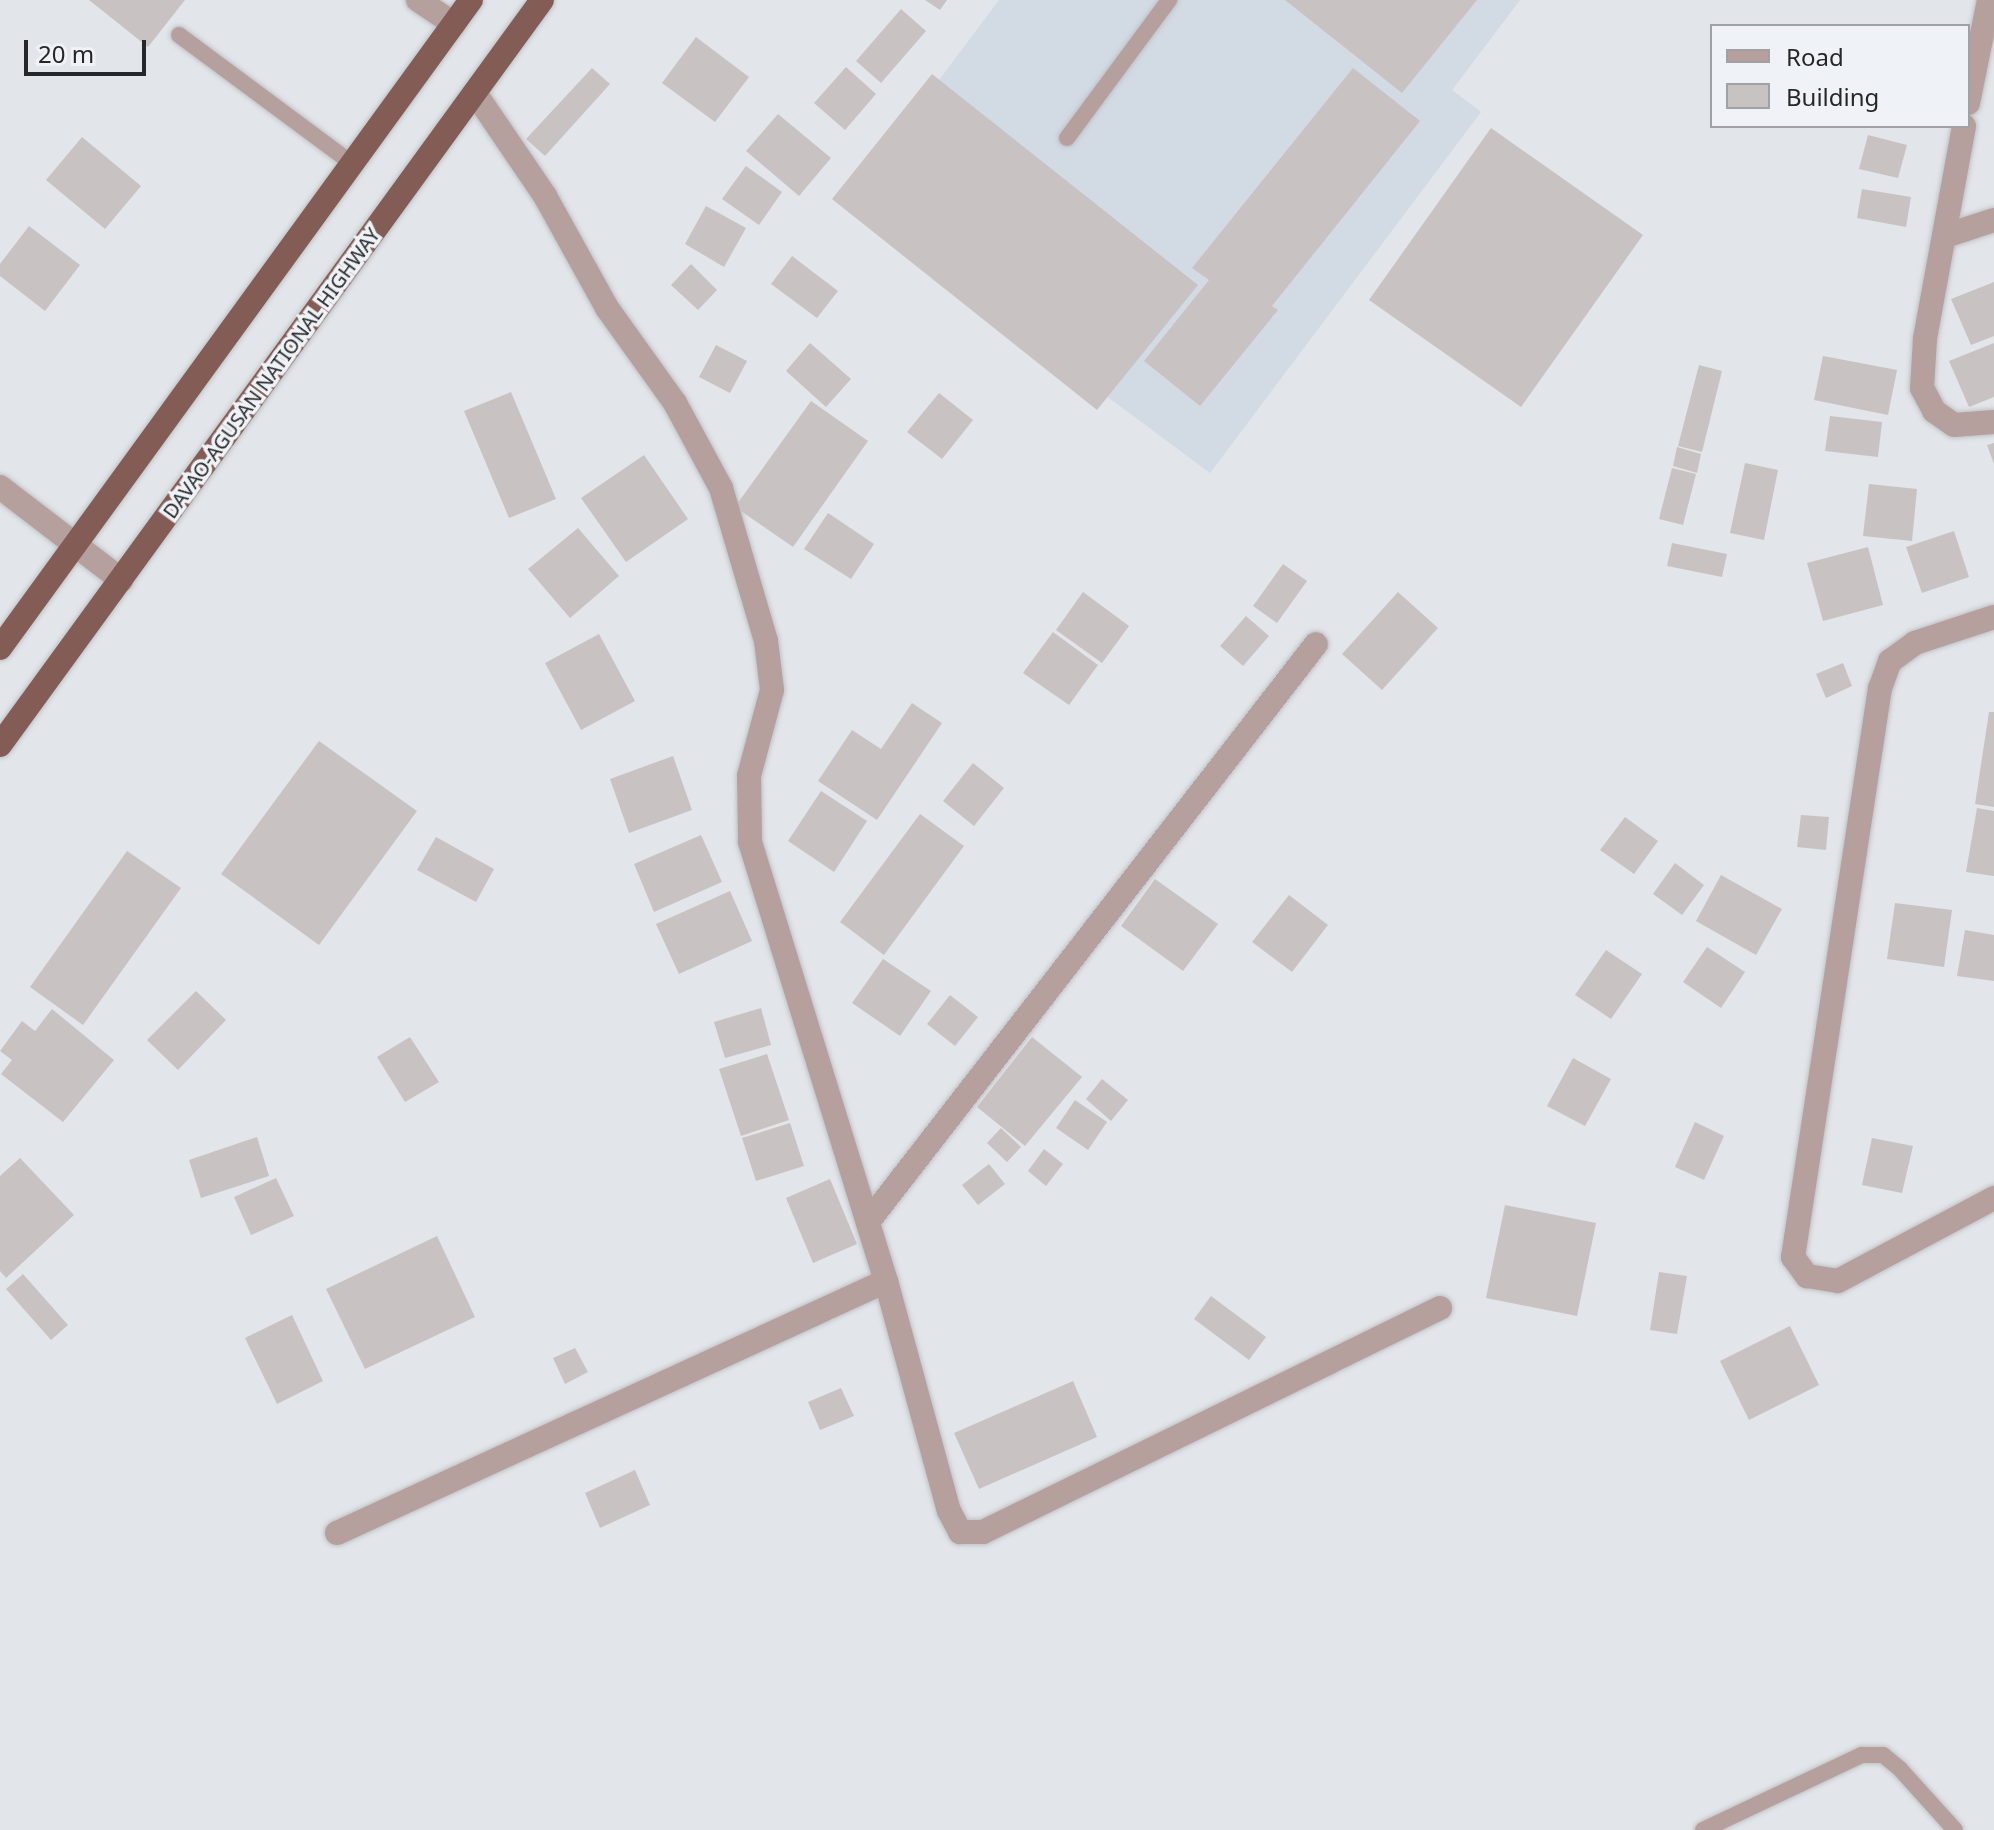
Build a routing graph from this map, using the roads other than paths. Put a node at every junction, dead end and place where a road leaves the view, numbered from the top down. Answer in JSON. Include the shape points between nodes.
{"nodes":[{"id":1,"x":418,"y":0,"type":"edge"},
{"id":2,"x":471,"y":0,"type":"edge"},
{"id":3,"x":542,"y":0,"type":"edge"},
{"id":4,"x":1169,"y":0,"type":"edge"},
{"id":5,"x":1989,"y":0,"type":"edge"},
{"id":6,"x":454,"y":24,"type":"junction"},
{"id":7,"x":179,"y":35,"type":"dead end"},
{"id":8,"x":475,"y":93,"type":"junction"},
{"id":9,"x":1970,"y":93,"type":"edge"},
{"id":10,"x":1964,"y":128,"type":"edge"},
{"id":11,"x":1067,"y":138,"type":"dead end"},
{"id":12,"x":353,"y":164,"type":"junction"},
{"id":13,"x":1994,"y":220,"type":"edge"},
{"id":14,"x":1948,"y":235,"type":"junction"},
{"id":15,"x":1994,"y":422,"type":"edge"},
{"id":16,"x":0,"y":487,"type":"edge"},
{"id":17,"x":75,"y":546,"type":"junction"},
{"id":18,"x":121,"y":580,"type":"junction"},
{"id":19,"x":1994,"y":617,"type":"edge"},
{"id":20,"x":1316,"y":644,"type":"dead end"},
{"id":21,"x":0,"y":648,"type":"edge"},
{"id":22,"x":0,"y":745,"type":"edge"},
{"id":23,"x":1994,"y":1198,"type":"edge"},
{"id":24,"x":868,"y":1222,"type":"junction"},
{"id":25,"x":886,"y":1281,"type":"junction"},
{"id":26,"x":1440,"y":1308,"type":"dead end"},
{"id":27,"x":337,"y":1533,"type":"dead end"},
{"id":28,"x":1703,"y":1830,"type":"edge"},
{"id":29,"x":1955,"y":1830,"type":"edge"}],
"edges":[{"from":1,"to":6,"type":"street"},
{"from":2,"to":6,"type":"highway"},
{"from":3,"to":8,"type":"highway","name":"DAVAO-AGUSAN NATIONAL HIGHWAY"},
{"from":4,"to":11,"type":"lane"},
{"from":5,"to":9,"type":"street"},
{"from":6,"to":12,"type":"highway"},
{"from":7,"to":12,"type":"lane"},
{"from":8,"to":18,"type":"highway","name":"DAVAO-AGUSAN NATIONAL HIGHWAY"},
{"from":8,"to":24,"type":"street","via":[[545,196],[607,308],[675,403],[721,488],[766,641],[772,690],[749,776],[750,842]]},
{"from":10,"to":14,"type":"street"},
{"from":12,"to":17,"type":"highway"},
{"from":13,"to":14,"type":"street"},
{"from":14,"to":15,"type":"street","via":[[1925,339],[1922,388],[1934,411],[1954,425]]},
{"from":16,"to":17,"type":"street"},
{"from":17,"to":18,"type":"street"},
{"from":17,"to":21,"type":"highway"},
{"from":18,"to":22,"type":"highway","name":"DAVAO-AGUSAN NATIONAL HIGHWAY"},
{"from":19,"to":23,"type":"street","via":[[1915,643],[1890,661],[1880,688],[1793,1257],[1807,1276],[1838,1281]]},
{"from":20,"to":24,"type":"street"},
{"from":24,"to":25,"type":"street"},
{"from":25,"to":26,"type":"street","via":[[949,1511],[960,1532],[969,1534]]},
{"from":25,"to":27,"type":"street"},
{"from":28,"to":29,"type":"lane","via":[[1822,1770],[1862,1755],[1883,1755]]}]}
